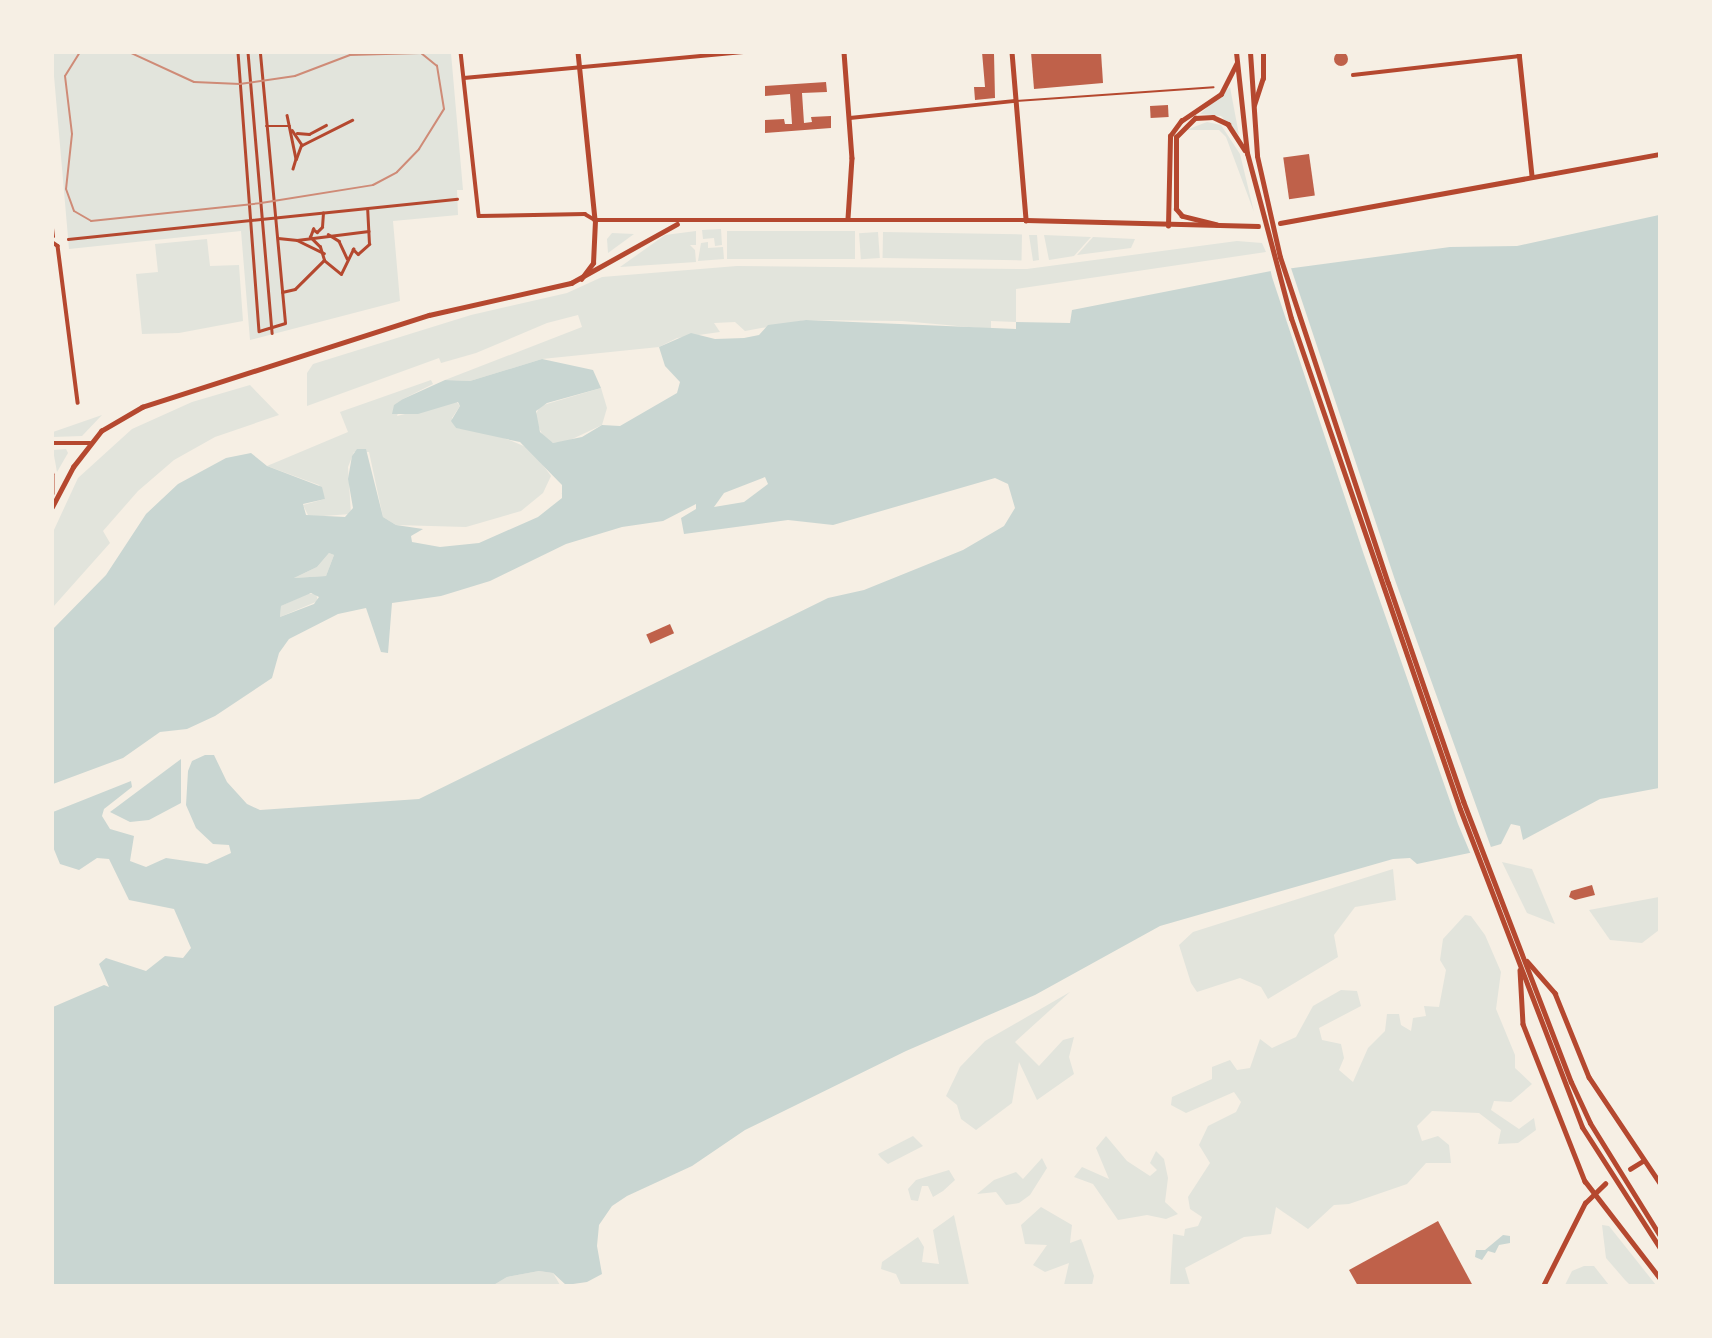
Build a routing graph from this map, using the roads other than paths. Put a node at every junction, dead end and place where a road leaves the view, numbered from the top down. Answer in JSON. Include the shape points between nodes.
{"nodes":[{"id":1,"x":238,"y":52,"type":"edge"},
{"id":2,"x":248,"y":52,"type":"edge"},
{"id":3,"x":260,"y":52,"type":"edge"},
{"id":4,"x":461,"y":52,"type":"edge"},
{"id":5,"x":578,"y":52,"type":"edge"},
{"id":6,"x":746,"y":52,"type":"edge"},
{"id":7,"x":844,"y":52,"type":"edge"},
{"id":8,"x":1012,"y":52,"type":"edge"},
{"id":9,"x":1236,"y":52,"type":"edge"},
{"id":10,"x":1250,"y":52,"type":"edge"},
{"id":11,"x":1263,"y":52,"type":"edge"},
{"id":12,"x":1519,"y":54,"type":"edge"},
{"id":13,"x":1237,"y":62,"type":"junction"},
{"id":14,"x":579,"y":65,"type":"junction"},
{"id":15,"x":1353,"y":75,"type":"dead end"},
{"id":16,"x":464,"y":78,"type":"junction"},
{"id":17,"x":1214,"y":87,"type":"dead end"},
{"id":18,"x":1015,"y":101,"type":"junction"},
{"id":19,"x":1253,"y":108,"type":"junction"},
{"id":20,"x":287,"y":115,"type":"dead end"},
{"id":21,"x":850,"y":118,"type":"junction"},
{"id":22,"x":352,"y":120,"type":"dead end"},
{"id":23,"x":326,"y":125,"type":"dead end"},
{"id":24,"x":266,"y":126,"type":"junction"},
{"id":25,"x":321,"y":127,"type":"junction"},
{"id":26,"x":291,"y":128,"type":"junction"},
{"id":27,"x":297,"y":133,"type":"junction"},
{"id":28,"x":325,"y":134,"type":"junction"},
{"id":29,"x":310,"y":136,"type":"junction"},
{"id":30,"x":302,"y":145,"type":"junction"},
{"id":31,"x":1247,"y":153,"type":"junction"},
{"id":32,"x":1660,"y":154,"type":"edge"},
{"id":33,"x":296,"y":159,"type":"junction"},
{"id":34,"x":293,"y":169,"type":"dead end"},
{"id":35,"x":1532,"y":176,"type":"junction"},
{"id":36,"x":457,"y":199,"type":"dead end"},
{"id":37,"x":1264,"y":206,"type":"junction"},
{"id":38,"x":366,"y":209,"type":"junction"},
{"id":39,"x":323,"y":213,"type":"junction"},
{"id":40,"x":275,"y":216,"type":"junction"},
{"id":41,"x":262,"y":218,"type":"junction"},
{"id":42,"x":251,"y":219,"type":"junction"},
{"id":43,"x":848,"y":219,"type":"junction"},
{"id":44,"x":595,"y":220,"type":"junction"},
{"id":45,"x":1026,"y":220,"type":"junction"},
{"id":46,"x":685,"y":222,"type":"junction"},
{"id":47,"x":1280,"y":223,"type":"dead end"},
{"id":48,"x":1168,"y":226,"type":"junction"},
{"id":49,"x":1258,"y":226,"type":"dead end"},
{"id":50,"x":1228,"y":227,"type":"junction"},
{"id":51,"x":368,"y":231,"type":"junction"},
{"id":52,"x":328,"y":234,"type":"junction"},
{"id":53,"x":310,"y":237,"type":"junction"},
{"id":54,"x":68,"y":239,"type":"dead end"},
{"id":55,"x":277,"y":239,"type":"junction"},
{"id":56,"x":297,"y":240,"type":"junction"},
{"id":57,"x":53,"y":242,"type":"edge"},
{"id":58,"x":324,"y":253,"type":"junction"},
{"id":59,"x":324,"y":260,"type":"junction"},
{"id":60,"x":347,"y":261,"type":"junction"},
{"id":61,"x":581,"y":279,"type":"junction"},
{"id":62,"x":282,"y":292,"type":"junction"},
{"id":63,"x":272,"y":327,"type":"junction"},
{"id":64,"x":272,"y":333,"type":"dead end"},
{"id":65,"x":78,"y":402,"type":"dead end"},
{"id":66,"x":52,"y":443,"type":"edge"},
{"id":67,"x":91,"y":443,"type":"junction"},
{"id":68,"x":52,"y":474,"type":"edge"},
{"id":69,"x":52,"y":493,"type":"edge"},
{"id":70,"x":52,"y":507,"type":"edge"},
{"id":71,"x":1494,"y":883,"type":"junction"},
{"id":72,"x":1527,"y":961,"type":"junction"},
{"id":73,"x":1521,"y":965,"type":"junction"},
{"id":74,"x":1643,"y":1161,"type":"junction"},
{"id":75,"x":1630,"y":1169,"type":"dead end"},
{"id":76,"x":1660,"y":1183,"type":"edge"},
{"id":77,"x":1605,"y":1184,"type":"dead end"},
{"id":78,"x":1591,"y":1193,"type":"junction"},
{"id":79,"x":1660,"y":1236,"type":"edge"},
{"id":80,"x":1660,"y":1248,"type":"edge"},
{"id":81,"x":1660,"y":1278,"type":"edge"},
{"id":82,"x":1543,"y":1286,"type":"edge"}],
"edges":[{"from":1,"to":42,"type":"street"},
{"from":2,"to":41,"type":"street"},
{"from":3,"to":24,"type":"street"},
{"from":4,"to":16,"type":"street"},
{"from":5,"to":14,"type":"main road"},
{"from":6,"to":14,"type":"street"},
{"from":7,"to":21,"type":"main road"},
{"from":8,"to":18,"type":"main road"},
{"from":9,"to":13,"type":"main road"},
{"from":10,"to":19,"type":"main road"},
{"from":11,"to":19,"type":"main road","via":[[1263,78]]},
{"from":12,"to":15,"type":"street"},
{"from":12,"to":35,"type":"main road"},
{"from":13,"to":31,"type":"main road"},
{"from":13,"to":48,"type":"main road","via":[[1221,94],[1181,121],[1170,136]]},
{"from":14,"to":16,"type":"street"},
{"from":14,"to":44,"type":"main road"},
{"from":16,"to":44,"type":"street","via":[[479,216],[585,215]]},
{"from":17,"to":18,"type":"lane"},
{"from":18,"to":21,"type":"street"},
{"from":18,"to":45,"type":"main road"},
{"from":19,"to":37,"type":"main road"},
{"from":20,"to":26,"type":"street"},
{"from":21,"to":43,"type":"main road"},
{"from":22,"to":28,"type":"street"},
{"from":23,"to":25,"type":"street"},
{"from":24,"to":26,"type":"street"},
{"from":24,"to":40,"type":"street"},
{"from":25,"to":28,"type":"street"},
{"from":25,"to":29,"type":"street"},
{"from":26,"to":27,"type":"street"},
{"from":26,"to":33,"type":"street"},
{"from":27,"to":29,"type":"street"},
{"from":27,"to":30,"type":"street"},
{"from":28,"to":29,"type":"street"},
{"from":29,"to":30,"type":"street"},
{"from":30,"to":33,"type":"street"},
{"from":31,"to":37,"type":"main road"},
{"from":31,"to":50,"type":"main road","via":[[1228,124],[1213,117],[1195,118],[1176,137],[1176,209],[1182,216]]},
{"from":32,"to":35,"type":"main road"},
{"from":33,"to":34,"type":"street"},
{"from":35,"to":47,"type":"main road"},
{"from":36,"to":38,"type":"street"},
{"from":37,"to":71,"type":"main road","via":[[1292,318],[1344,472]]},
{"from":38,"to":39,"type":"street"},
{"from":38,"to":51,"type":"street"},
{"from":39,"to":40,"type":"street"},
{"from":39,"to":53,"type":"street","via":[[322,227],[317,232],[313,229]]},
{"from":40,"to":41,"type":"street"},
{"from":40,"to":55,"type":"street"},
{"from":41,"to":42,"type":"street"},
{"from":41,"to":63,"type":"street"},
{"from":42,"to":54,"type":"street"},
{"from":42,"to":63,"type":"street","via":[[260,331]]},
{"from":43,"to":45,"type":"main road"},
{"from":43,"to":46,"type":"main road"},
{"from":44,"to":46,"type":"main road"},
{"from":44,"to":61,"type":"main road","via":[[593,263]]},
{"from":45,"to":48,"type":"main road"},
{"from":46,"to":61,"type":"main road","via":[[652,234]]},
{"from":48,"to":50,"type":"main road"},
{"from":49,"to":50,"type":"main road"},
{"from":51,"to":52,"type":"street"},
{"from":51,"to":60,"type":"street","via":[[369,244],[358,254],[353,249]]},
{"from":52,"to":53,"type":"street"},
{"from":52,"to":60,"type":"street","via":[[341,244]]},
{"from":53,"to":56,"type":"street"},
{"from":53,"to":58,"type":"street"},
{"from":55,"to":56,"type":"street"},
{"from":55,"to":62,"type":"street"},
{"from":56,"to":58,"type":"street"},
{"from":57,"to":65,"type":"street"},
{"from":58,"to":59,"type":"street"},
{"from":59,"to":60,"type":"street","via":[[341,274]]},
{"from":59,"to":62,"type":"street","via":[[295,289]]},
{"from":61,"to":67,"type":"main road","via":[[429,315],[173,394],[114,421]]},
{"from":62,"to":63,"type":"street","via":[[285,323]]},
{"from":63,"to":64,"type":"street"},
{"from":66,"to":67,"type":"main road"},
{"from":67,"to":70,"type":"main road"},
{"from":68,"to":69,"type":"main road"},
{"from":71,"to":72,"type":"main road"},
{"from":71,"to":73,"type":"main road"},
{"from":72,"to":74,"type":"main road","via":[[1555,993],[1589,1077]]},
{"from":72,"to":79,"type":"main road","via":[[1590,1123]]},
{"from":73,"to":78,"type":"main road","via":[[1523,1024]]},
{"from":73,"to":80,"type":"main road","via":[[1582,1127]]},
{"from":74,"to":75,"type":"main road"},
{"from":74,"to":76,"type":"main road"},
{"from":77,"to":78,"type":"main road"},
{"from":78,"to":81,"type":"main road"},
{"from":78,"to":82,"type":"main road"}]}
